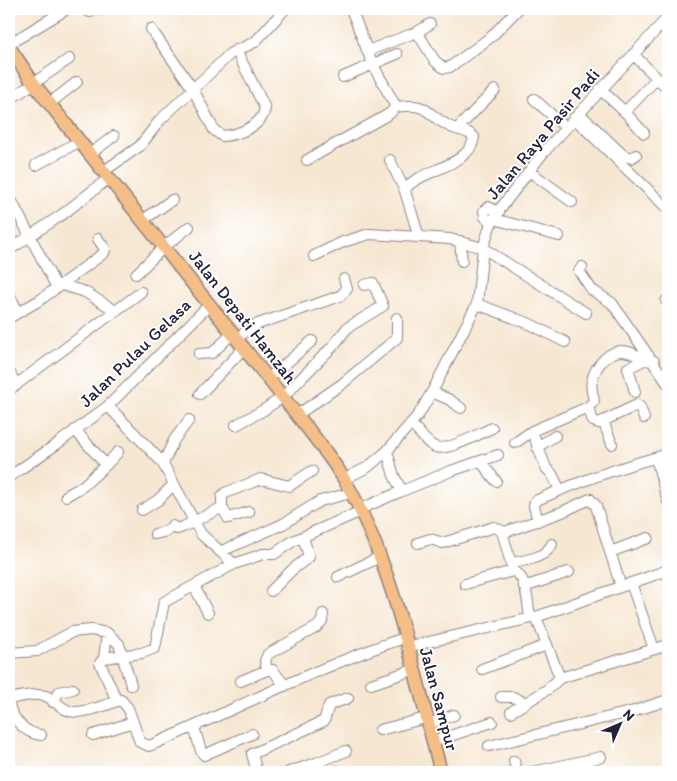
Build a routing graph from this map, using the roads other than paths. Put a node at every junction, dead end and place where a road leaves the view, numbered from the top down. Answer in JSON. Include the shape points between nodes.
{"nodes":[{"id":1,"x":67,"y":9,"type":"edge"},
{"id":2,"x":83,"y":9,"type":"edge"},
{"id":3,"x":102,"y":9,"type":"edge"},
{"id":4,"x":285,"y":9,"type":"edge"},
{"id":5,"x":351,"y":9,"type":"edge"},
{"id":6,"x":518,"y":9,"type":"edge"},
{"id":7,"x":662,"y":9,"type":"edge"},
{"id":8,"x":668,"y":16,"type":"edge"},
{"id":9,"x":430,"y":24,"type":"dead end"},
{"id":10,"x":151,"y":29,"type":"dead end"},
{"id":11,"x":417,"y":32,"type":"junction"},
{"id":12,"x":236,"y":50,"type":"junction"},
{"id":13,"x":368,"y":51,"type":"junction"},
{"id":14,"x":10,"y":53,"type":"edge"},
{"id":15,"x":398,"y":54,"type":"dead end"},
{"id":16,"x":633,"y":54,"type":"junction"},
{"id":17,"x":69,"y":59,"type":"dead end"},
{"id":18,"x":373,"y":65,"type":"junction"},
{"id":19,"x":344,"y":77,"type":"dead end"},
{"id":20,"x":657,"y":78,"type":"junction"},
{"id":21,"x":76,"y":82,"type":"dead end"},
{"id":22,"x":34,"y":84,"type":"junction"},
{"id":23,"x":193,"y":89,"type":"junction"},
{"id":24,"x":600,"y":89,"type":"junction"},
{"id":25,"x":668,"y":89,"type":"edge"},
{"id":26,"x":495,"y":90,"type":"dead end"},
{"id":27,"x":534,"y":99,"type":"dead end"},
{"id":28,"x":9,"y":100,"type":"edge"},
{"id":29,"x":50,"y":103,"type":"junction"},
{"id":30,"x":396,"y":107,"type":"junction"},
{"id":31,"x":625,"y":112,"type":"junction"},
{"id":32,"x":577,"y":116,"type":"junction"},
{"id":33,"x":566,"y":128,"type":"junction"},
{"id":34,"x":457,"y":129,"type":"junction"},
{"id":35,"x":644,"y":132,"type":"dead end"},
{"id":36,"x":114,"y":136,"type":"dead end"},
{"id":37,"x":80,"y":141,"type":"junction"},
{"id":38,"x":90,"y":154,"type":"junction"},
{"id":39,"x":636,"y":156,"type":"dead end"},
{"id":40,"x":307,"y":160,"type":"dead end"},
{"id":41,"x":390,"y":160,"type":"dead end"},
{"id":42,"x":36,"y":165,"type":"dead end"},
{"id":43,"x":529,"y":171,"type":"junction"},
{"id":44,"x":106,"y":175,"type":"junction"},
{"id":45,"x":405,"y":191,"type":"junction"},
{"id":46,"x":9,"y":196,"type":"edge"},
{"id":47,"x":172,"y":200,"type":"dead end"},
{"id":48,"x":572,"y":202,"type":"dead end"},
{"id":49,"x":668,"y":208,"type":"edge"},
{"id":50,"x":495,"y":218,"type":"junction"},
{"id":51,"x":143,"y":220,"type":"junction"},
{"id":52,"x":189,"y":228,"type":"dead end"},
{"id":53,"x":30,"y":236,"type":"junction"},
{"id":54,"x":559,"y":236,"type":"dead end"},
{"id":55,"x":419,"y":237,"type":"junction"},
{"id":56,"x":98,"y":238,"type":"dead end"},
{"id":57,"x":460,"y":241,"type":"junction"},
{"id":58,"x":164,"y":246,"type":"junction"},
{"id":59,"x":483,"y":248,"type":"junction"},
{"id":60,"x":9,"y":250,"type":"edge"},
{"id":61,"x":314,"y":256,"type":"dead end"},
{"id":62,"x":462,"y":261,"type":"dead end"},
{"id":63,"x":582,"y":267,"type":"dead end"},
{"id":64,"x":136,"y":274,"type":"dead end"},
{"id":65,"x":344,"y":279,"type":"dead end"},
{"id":66,"x":364,"y":285,"type":"dead end"},
{"id":67,"x":59,"y":287,"type":"junction"},
{"id":68,"x":141,"y":292,"type":"dead end"},
{"id":69,"x":9,"y":294,"type":"edge"},
{"id":70,"x":210,"y":304,"type":"junction"},
{"id":71,"x":477,"y":304,"type":"junction"},
{"id":72,"x":116,"y":311,"type":"junction"},
{"id":73,"x":9,"y":313,"type":"edge"},
{"id":74,"x":586,"y":313,"type":"dead end"},
{"id":75,"x":9,"y":318,"type":"edge"},
{"id":76,"x":397,"y":318,"type":"dead end"},
{"id":77,"x":238,"y":340,"type":"junction"},
{"id":78,"x":312,"y":341,"type":"dead end"},
{"id":79,"x":565,"y":342,"type":"dead end"},
{"id":80,"x":199,"y":354,"type":"dead end"},
{"id":81,"x":649,"y":360,"type":"junction"},
{"id":82,"x":9,"y":372,"type":"edge"},
{"id":83,"x":268,"y":378,"type":"junction"},
{"id":84,"x":668,"y":384,"type":"edge"},
{"id":85,"x":13,"y":388,"type":"edge"},
{"id":86,"x":432,"y":392,"type":"junction"},
{"id":87,"x":635,"y":392,"type":"dead end"},
{"id":88,"x":200,"y":394,"type":"dead end"},
{"id":89,"x":283,"y":397,"type":"junction"},
{"id":90,"x":108,"y":406,"type":"junction"},
{"id":91,"x":588,"y":407,"type":"junction"},
{"id":92,"x":462,"y":408,"type":"dead end"},
{"id":93,"x":297,"y":415,"type":"junction"},
{"id":94,"x":644,"y":418,"type":"dead end"},
{"id":95,"x":189,"y":420,"type":"dead end"},
{"id":96,"x":603,"y":421,"type":"junction"},
{"id":97,"x":410,"y":424,"type":"junction"},
{"id":98,"x":236,"y":425,"type":"dead end"},
{"id":99,"x":492,"y":428,"type":"dead end"},
{"id":100,"x":75,"y":430,"type":"junction"},
{"id":101,"x":532,"y":431,"type":"junction"},
{"id":102,"x":555,"y":436,"type":"dead end"},
{"id":103,"x":515,"y":443,"type":"dead end"},
{"id":104,"x":612,"y":444,"type":"dead end"},
{"id":105,"x":537,"y":447,"type":"junction"},
{"id":106,"x":387,"y":451,"type":"junction"},
{"id":107,"x":118,"y":452,"type":"dead end"},
{"id":108,"x":668,"y":454,"type":"edge"},
{"id":109,"x":498,"y":455,"type":"dead end"},
{"id":110,"x":656,"y":458,"type":"junction"},
{"id":111,"x":481,"y":462,"type":"junction"},
{"id":112,"x":106,"y":464,"type":"junction"},
{"id":113,"x":163,"y":464,"type":"junction"},
{"id":114,"x":312,"y":471,"type":"dead end"},
{"id":115,"x":9,"y":477,"type":"edge"},
{"id":116,"x":344,"y":479,"type":"junction"},
{"id":117,"x":496,"y":481,"type":"dead end"},
{"id":118,"x":173,"y":485,"type":"junction"},
{"id":119,"x":564,"y":490,"type":"junction"},
{"id":120,"x":402,"y":491,"type":"junction"},
{"id":121,"x":350,"y":492,"type":"junction"},
{"id":122,"x":66,"y":496,"type":"dead end"},
{"id":123,"x":668,"y":502,"type":"edge"},
{"id":124,"x":574,"y":506,"type":"junction"},
{"id":125,"x":222,"y":507,"type":"junction"},
{"id":126,"x":142,"y":510,"type":"dead end"},
{"id":127,"x":359,"y":511,"type":"junction"},
{"id":128,"x":249,"y":512,"type":"dead end"},
{"id":129,"x":193,"y":521,"type":"junction"},
{"id":130,"x":538,"y":521,"type":"junction"},
{"id":131,"x":502,"y":533,"type":"junction"},
{"id":132,"x":155,"y":534,"type":"dead end"},
{"id":133,"x":303,"y":537,"type":"junction"},
{"id":134,"x":648,"y":538,"type":"dead end"},
{"id":135,"x":418,"y":543,"type":"dead end"},
{"id":136,"x":552,"y":544,"type":"dead end"},
{"id":137,"x":222,"y":550,"type":"junction"},
{"id":138,"x":610,"y":552,"type":"junction"},
{"id":139,"x":380,"y":558,"type":"junction"},
{"id":140,"x":234,"y":564,"type":"junction"},
{"id":141,"x":512,"y":567,"type":"junction"},
{"id":142,"x":668,"y":570,"type":"edge"},
{"id":143,"x":569,"y":572,"type":"dead end"},
{"id":144,"x":338,"y":577,"type":"dead end"},
{"id":145,"x":632,"y":583,"type":"junction"},
{"id":146,"x":466,"y":584,"type":"dead end"},
{"id":147,"x":194,"y":586,"type":"junction"},
{"id":148,"x":524,"y":587,"type":"junction"},
{"id":149,"x":621,"y":587,"type":"junction"},
{"id":150,"x":271,"y":591,"type":"dead end"},
{"id":151,"x":208,"y":613,"type":"dead end"},
{"id":152,"x":323,"y":614,"type":"dead end"},
{"id":153,"x":533,"y":617,"type":"junction"},
{"id":154,"x":107,"y":633,"type":"junction"},
{"id":155,"x":405,"y":640,"type":"junction"},
{"id":156,"x":547,"y":645,"type":"junction"},
{"id":157,"x":668,"y":645,"type":"edge"},
{"id":158,"x":654,"y":649,"type":"junction"},
{"id":159,"x":9,"y":653,"type":"edge"},
{"id":160,"x":123,"y":654,"type":"junction"},
{"id":161,"x":104,"y":658,"type":"junction"},
{"id":162,"x":482,"y":669,"type":"dead end"},
{"id":163,"x":267,"y":670,"type":"junction"},
{"id":164,"x":413,"y":670,"type":"junction"},
{"id":165,"x":560,"y":678,"type":"junction"},
{"id":166,"x":241,"y":681,"type":"dead end"},
{"id":167,"x":371,"y":684,"type":"dead end"},
{"id":168,"x":131,"y":685,"type":"dead end"},
{"id":169,"x":285,"y":686,"type":"junction"},
{"id":170,"x":73,"y":689,"type":"dead end"},
{"id":171,"x":501,"y":697,"type":"dead end"},
{"id":172,"x":348,"y":698,"type":"dead end"},
{"id":173,"x":9,"y":700,"type":"edge"},
{"id":174,"x":668,"y":700,"type":"edge"},
{"id":175,"x":116,"y":701,"type":"junction"},
{"id":176,"x":53,"y":702,"type":"junction"},
{"id":177,"x":526,"y":703,"type":"junction"},
{"id":178,"x":511,"y":712,"type":"dead end"},
{"id":179,"x":454,"y":715,"type":"dead end"},
{"id":180,"x":427,"y":721,"type":"junction"},
{"id":181,"x":133,"y":722,"type":"junction"},
{"id":182,"x":492,"y":722,"type":"dead end"},
{"id":183,"x":14,"y":725,"type":"edge"},
{"id":184,"x":194,"y":727,"type":"junction"},
{"id":185,"x":380,"y":730,"type":"dead end"},
{"id":186,"x":252,"y":734,"type":"dead end"},
{"id":187,"x":41,"y":735,"type":"dead end"},
{"id":188,"x":93,"y":735,"type":"dead end"},
{"id":189,"x":432,"y":742,"type":"junction"},
{"id":190,"x":489,"y":746,"type":"dead end"},
{"id":191,"x":346,"y":751,"type":"dead end"},
{"id":192,"x":601,"y":757,"type":"dead end"},
{"id":193,"x":514,"y":761,"type":"dead end"},
{"id":194,"x":317,"y":768,"type":"edge"},
{"id":195,"x":257,"y":772,"type":"edge"},
{"id":196,"x":289,"y":772,"type":"edge"},
{"id":197,"x":441,"y":772,"type":"edge"},
{"id":198,"x":517,"y":772,"type":"edge"},
{"id":199,"x":533,"y":772,"type":"edge"}],
"edges":[{"from":1,"to":14,"type":"street"},
{"from":2,"to":3,"type":"street","via":[[90,12]]},
{"from":4,"to":12,"type":"street","via":[[255,42]]},
{"from":5,"to":13,"type":"street"},
{"from":6,"to":11,"type":"street","via":[[450,67],[444,68],[435,61]]},
{"from":7,"to":8,"type":"street"},
{"from":8,"to":16,"type":"street","name":"Jalan Raya Pasir Padi"},
{"from":9,"to":11,"type":"street"},
{"from":10,"to":23,"type":"street"},
{"from":11,"to":13,"type":"street"},
{"from":12,"to":23,"type":"street"},
{"from":12,"to":23,"type":"street","via":[[265,108],[256,125],[222,136],[214,130]]},
{"from":13,"to":18,"type":"street"},
{"from":14,"to":22,"type":"main road","name":"Jalan Depati Hamzah"},
{"from":15,"to":18,"type":"street"},
{"from":16,"to":20,"type":"street"},
{"from":16,"to":24,"type":"street","name":"Jalan Raya Pasir Padi"},
{"from":17,"to":22,"type":"street"},
{"from":18,"to":19,"type":"street"},
{"from":18,"to":30,"type":"street"},
{"from":20,"to":25,"type":"street"},
{"from":20,"to":31,"type":"street"},
{"from":21,"to":29,"type":"street"},
{"from":22,"to":28,"type":"street"},
{"from":22,"to":29,"type":"main road","name":"Jalan Depati Hamzah"},
{"from":23,"to":44,"type":"street","via":[[160,120],[140,146]]},
{"from":24,"to":31,"type":"street"},
{"from":24,"to":32,"type":"street","name":"Jalan Raya Pasir Padi"},
{"from":26,"to":34,"type":"street"},
{"from":27,"to":33,"type":"street"},
{"from":29,"to":37,"type":"main road","name":"Jalan Depati Hamzah"},
{"from":30,"to":34,"type":"street","via":[[427,109]]},
{"from":30,"to":40,"type":"street"},
{"from":31,"to":35,"type":"street"},
{"from":32,"to":33,"type":"street","name":"Jalan Raya Pasir Padi"},
{"from":32,"to":39,"type":"street","via":[[626,157]]},
{"from":32,"to":49,"type":"street"},
{"from":33,"to":43,"type":"street","name":"Jalan Raya Pasir Padi"},
{"from":34,"to":45,"type":"street","via":[[474,136],[473,143],[458,160],[410,184]]},
{"from":36,"to":38,"type":"street"},
{"from":37,"to":38,"type":"main road","name":"Jalan Depati Hamzah"},
{"from":37,"to":42,"type":"street"},
{"from":38,"to":44,"type":"main road","name":"Jalan Depati Hamzah"},
{"from":41,"to":45,"type":"street"},
{"from":43,"to":48,"type":"street"},
{"from":43,"to":50,"type":"street","name":"Jalan Raya Pasir Padi"},
{"from":44,"to":51,"type":"main road","name":"Jalan Depati Hamzah"},
{"from":44,"to":53,"type":"street","via":[[63,214]]},
{"from":45,"to":55,"type":"street"},
{"from":46,"to":53,"type":"street"},
{"from":47,"to":51,"type":"street"},
{"from":50,"to":54,"type":"street"},
{"from":50,"to":59,"type":"street","name":"Jalan Raya Pasir Padi"},
{"from":51,"to":58,"type":"main road","name":"Jalan Depati Hamzah"},
{"from":52,"to":58,"type":"street"},
{"from":53,"to":60,"type":"street"},
{"from":53,"to":67,"type":"street"},
{"from":55,"to":57,"type":"street"},
{"from":55,"to":61,"type":"street","via":[[369,234]]},
{"from":56,"to":67,"type":"street","via":[[104,253]]},
{"from":57,"to":59,"type":"street"},
{"from":57,"to":62,"type":"street"},
{"from":58,"to":64,"type":"street"},
{"from":58,"to":70,"type":"main road","name":"Jalan Depati Hamzah"},
{"from":59,"to":71,"type":"street","name":"Jalan Raya Pasir Padi"},
{"from":59,"to":74,"type":"street"},
{"from":63,"to":81,"type":"street","via":[[579,271],[585,283],[612,303]]},
{"from":65,"to":77,"type":"street","via":[[348,289],[340,296],[255,325]]},
{"from":66,"to":89,"type":"street","via":[[373,283],[383,306],[347,328]]},
{"from":67,"to":72,"type":"street","via":[[85,292]]},
{"from":67,"to":75,"type":"street"},
{"from":68,"to":72,"type":"street"},
{"from":69,"to":73,"type":"street","via":[[15,306]]},
{"from":70,"to":77,"type":"main road","name":"Jalan Depati Hamzah"},
{"from":70,"to":90,"type":"street","name":"Jalan Pulau Gelasa"},
{"from":71,"to":79,"type":"street","via":[[530,324]]},
{"from":71,"to":86,"type":"street","name":"Jalan Raya Pasir Padi"},
{"from":72,"to":85,"type":"street"},
{"from":76,"to":93,"type":"street","via":[[396,338],[370,362]]},
{"from":77,"to":80,"type":"street","via":[[212,354]]},
{"from":77,"to":83,"type":"main road","name":"Jalan Depati Hamzah"},
{"from":77,"to":88,"type":"street"},
{"from":78,"to":83,"type":"street"},
{"from":81,"to":84,"type":"street"},
{"from":81,"to":87,"type":"street","via":[[628,368]]},
{"from":81,"to":91,"type":"street","via":[[625,351],[616,351],[606,357],[595,372],[591,390],[594,401]]},
{"from":82,"to":85,"type":"street"},
{"from":83,"to":89,"type":"main road","name":"Jalan Depati Hamzah"},
{"from":86,"to":92,"type":"street"},
{"from":86,"to":97,"type":"street","name":"Jalan Raya Pasir Padi"},
{"from":89,"to":93,"type":"main road","name":"Jalan Depati Hamzah"},
{"from":89,"to":98,"type":"street"},
{"from":90,"to":100,"type":"street","name":"Jalan Pulau Gelasa"},
{"from":90,"to":113,"type":"street"},
{"from":91,"to":96,"type":"street","via":[[593,421]]},
{"from":91,"to":101,"type":"street"},
{"from":93,"to":116,"type":"main road","name":"Jalan Depati Hamzah"},
{"from":94,"to":96,"type":"street","via":[[637,405]]},
{"from":95,"to":113,"type":"street","via":[[174,440]]},
{"from":96,"to":104,"type":"street"},
{"from":97,"to":99,"type":"street","via":[[433,446],[440,448]]},
{"from":97,"to":106,"type":"street","name":"Jalan Raya Pasir Padi"},
{"from":100,"to":112,"type":"street"},
{"from":100,"to":115,"type":"street","name":"Jalan Pulau Gelasa"},
{"from":101,"to":103,"type":"street"},
{"from":101,"to":105,"type":"street"},
{"from":102,"to":105,"type":"street"},
{"from":105,"to":119,"type":"street","via":[[546,468]]},
{"from":106,"to":116,"type":"street","name":"Jalan Raya Pasir Padi","via":[[368,467]]},
{"from":106,"to":120,"type":"street"},
{"from":107,"to":112,"type":"street"},
{"from":108,"to":110,"type":"street"},
{"from":109,"to":111,"type":"street"},
{"from":110,"to":119,"type":"street"},
{"from":110,"to":123,"type":"street"},
{"from":111,"to":117,"type":"street"},
{"from":111,"to":120,"type":"street"},
{"from":112,"to":122,"type":"street","via":[[84,486]]},
{"from":113,"to":118,"type":"street"},
{"from":114,"to":125,"type":"street","via":[[290,486],[261,479],[225,493]]},
{"from":116,"to":121,"type":"main road","name":"Jalan Depati Hamzah"},
{"from":118,"to":126,"type":"street"},
{"from":118,"to":129,"type":"street"},
{"from":119,"to":124,"type":"street"},
{"from":119,"to":130,"type":"street","via":[[534,502]]},
{"from":120,"to":127,"type":"street"},
{"from":121,"to":127,"type":"main road","name":"Jalan Depati Hamzah"},
{"from":121,"to":137,"type":"street","via":[[320,501],[282,524]]},
{"from":124,"to":130,"type":"street"},
{"from":124,"to":138,"type":"street","via":[[592,500]]},
{"from":125,"to":128,"type":"street","via":[[228,518]]},
{"from":125,"to":129,"type":"street"},
{"from":127,"to":133,"type":"street"},
{"from":127,"to":139,"type":"main road","name":"Jalan Depati Hamzah"},
{"from":129,"to":132,"type":"street","via":[[179,529],[172,526]]},
{"from":129,"to":137,"type":"street","via":[[201,534]]},
{"from":130,"to":131,"type":"street"},
{"from":131,"to":135,"type":"street","via":[[494,527],[442,543],[430,539]]},
{"from":131,"to":141,"type":"street"},
{"from":133,"to":140,"type":"street","via":[[274,554],[263,554]]},
{"from":133,"to":150,"type":"street","via":[[309,557]]},
{"from":134,"to":138,"type":"street"},
{"from":136,"to":141,"type":"street","via":[[546,553]]},
{"from":137,"to":140,"type":"street"},
{"from":138,"to":149,"type":"street"},
{"from":139,"to":144,"type":"street"},
{"from":139,"to":155,"type":"main road","name":"Jalan Depati Hamzah"},
{"from":140,"to":147,"type":"street"},
{"from":141,"to":146,"type":"street"},
{"from":141,"to":148,"type":"street"},
{"from":142,"to":145,"type":"street"},
{"from":143,"to":148,"type":"street"},
{"from":145,"to":149,"type":"street"},
{"from":145,"to":158,"type":"street"},
{"from":147,"to":151,"type":"street"},
{"from":147,"to":160,"type":"street","via":[[164,602],[155,648],[142,653]]},
{"from":148,"to":153,"type":"street"},
{"from":149,"to":153,"type":"street"},
{"from":152,"to":163,"type":"street","via":[[317,627],[268,654],[265,661]]},
{"from":153,"to":155,"type":"street"},
{"from":153,"to":156,"type":"street"},
{"from":154,"to":159,"type":"street","via":[[78,631],[37,651]]},
{"from":154,"to":160,"type":"street","via":[[119,644]]},
{"from":154,"to":161,"type":"street"},
{"from":155,"to":164,"type":"main road","name":"Jalan Sampur"},
{"from":155,"to":169,"type":"street","via":[[365,650]]},
{"from":156,"to":162,"type":"street"},
{"from":156,"to":165,"type":"street"},
{"from":157,"to":158,"type":"street"},
{"from":158,"to":165,"type":"street"},
{"from":160,"to":161,"type":"street"},
{"from":160,"to":168,"type":"street"},
{"from":161,"to":175,"type":"street","via":[[100,663]]},
{"from":163,"to":166,"type":"street"},
{"from":163,"to":169,"type":"street","via":[[273,670]]},
{"from":164,"to":167,"type":"street"},
{"from":164,"to":180,"type":"main road","name":"Jalan Sampur"},
{"from":165,"to":177,"type":"street"},
{"from":169,"to":184,"type":"street"},
{"from":170,"to":176,"type":"street","via":[[59,692]]},
{"from":171,"to":177,"type":"street","via":[[513,696]]},
{"from":172,"to":195,"type":"street","via":[[329,705],[324,721],[252,754]]},
{"from":173,"to":176,"type":"street","via":[[42,695]]},
{"from":173,"to":183,"type":"street"},
{"from":174,"to":190,"type":"street"},
{"from":175,"to":176,"type":"street","via":[[75,712]]},
{"from":175,"to":181,"type":"street","via":[[127,704]]},
{"from":177,"to":178,"type":"street"},
{"from":179,"to":180,"type":"street"},
{"from":180,"to":185,"type":"street"},
{"from":180,"to":189,"type":"main road","name":"Jalan Sampur"},
{"from":181,"to":184,"type":"street","via":[[140,742],[145,746]]},
{"from":181,"to":188,"type":"street"},
{"from":182,"to":189,"type":"street"},
{"from":183,"to":187,"type":"street"},
{"from":184,"to":186,"type":"street","via":[[204,755]]},
{"from":189,"to":197,"type":"main road","name":"Jalan Sampur"},
{"from":191,"to":194,"type":"street"},
{"from":192,"to":199,"type":"street"},
{"from":193,"to":198,"type":"street"},
{"from":194,"to":196,"type":"street"}]}
